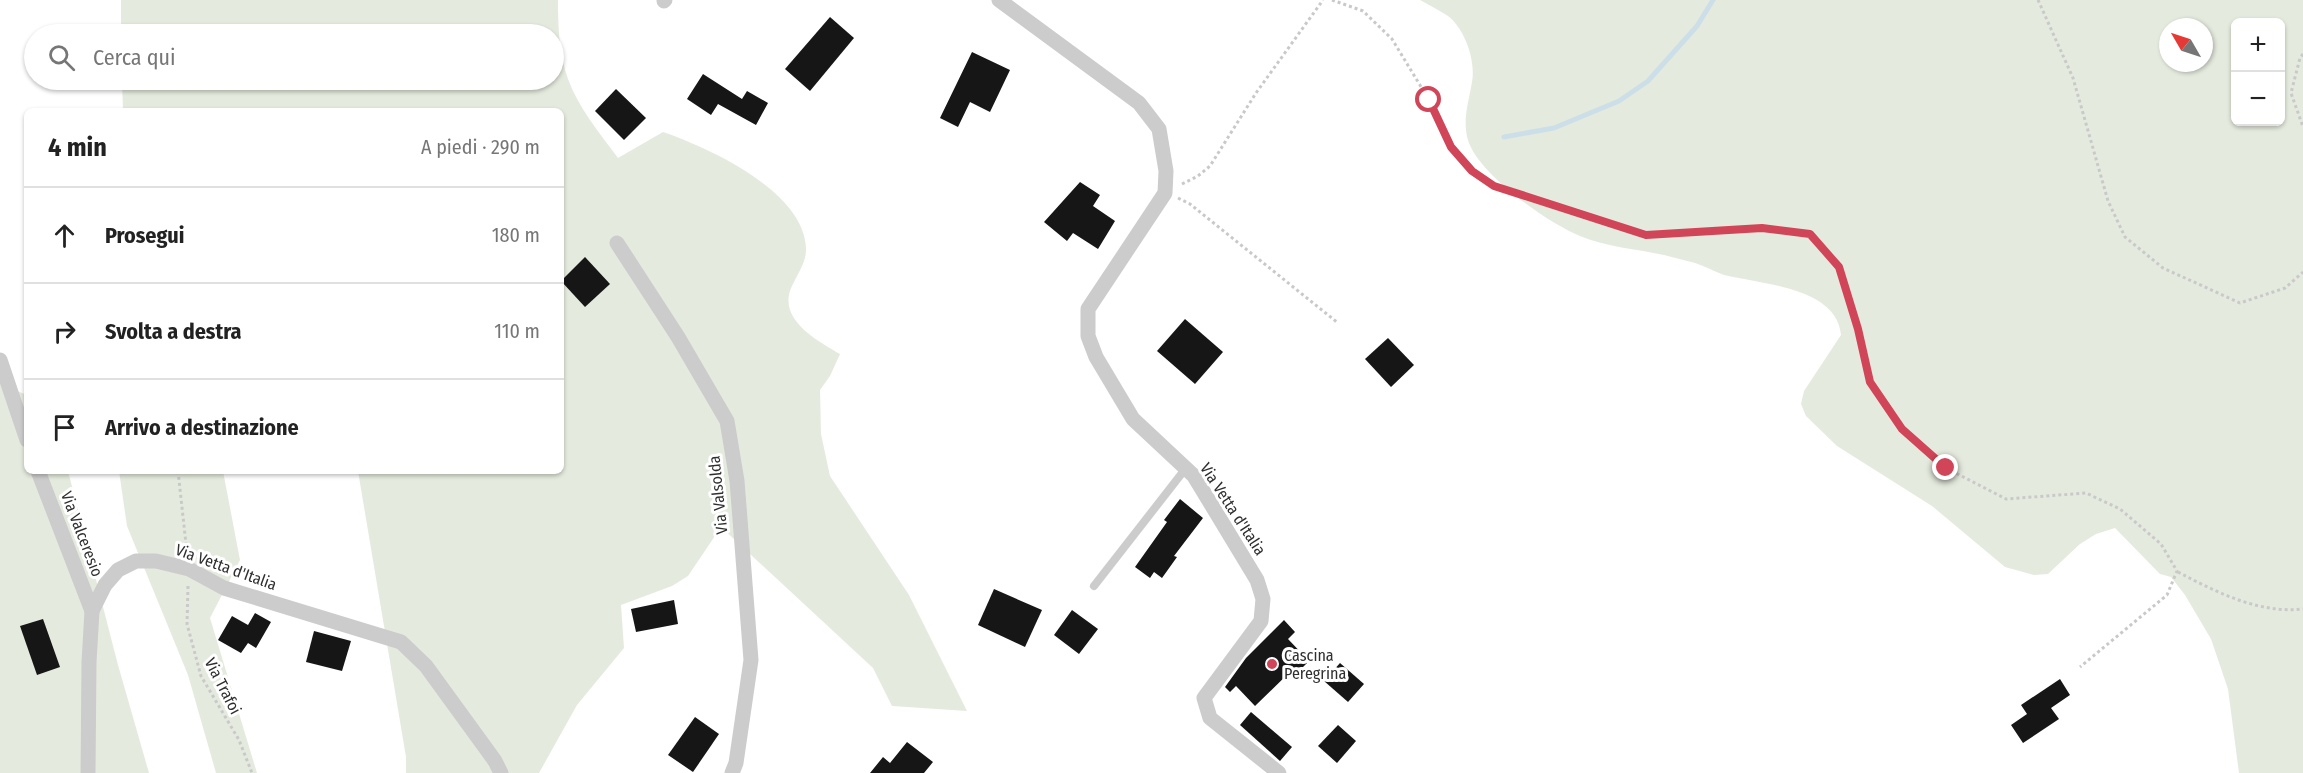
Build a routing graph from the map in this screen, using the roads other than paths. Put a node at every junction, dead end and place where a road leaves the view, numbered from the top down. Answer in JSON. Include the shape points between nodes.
{"nodes":[{"id":1,"x":999,"y":0,"type":"edge"},
{"id":2,"x":616,"y":243,"type":"dead end"},
{"id":3,"x":0,"y":360,"type":"edge"},
{"id":4,"x":24,"y":431,"type":"edge"},
{"id":5,"x":1186,"y":468,"type":"junction"},
{"id":6,"x":39,"y":474,"type":"edge"},
{"id":7,"x":1094,"y":586,"type":"dead end"},
{"id":8,"x":92,"y":611,"type":"junction"},
{"id":9,"x":88,"y":773,"type":"edge"},
{"id":10,"x":501,"y":773,"type":"edge"},
{"id":11,"x":732,"y":773,"type":"edge"},
{"id":12,"x":1280,"y":773,"type":"edge"}],
"edges":[{"from":1,"to":5,"type":"street","name":"Via Vetta d'Italia","via":[[1139,103],[1159,129],[1166,171],[1165,193],[1088,309],[1088,336],[1096,357],[1133,418]]},
{"from":2,"to":11,"type":"street","name":"Via Valsolda","via":[[727,421],[751,660]]},
{"from":3,"to":4,"type":"street"},
{"from":5,"to":7,"type":"lane"},
{"from":5,"to":12,"type":"street","name":"Via Vetta d'Italia","via":[[1257,580],[1263,599],[1261,621],[1204,698],[1210,718]]},
{"from":6,"to":8,"type":"street","name":"Via Valceresio"},
{"from":8,"to":9,"type":"street","name":"Via Vetta d'Italia"},
{"from":8,"to":10,"type":"street","name":"Via Vetta d'Italia","via":[[118,570],[136,561],[156,561],[189,569],[224,588],[401,642],[426,666]]}]}
